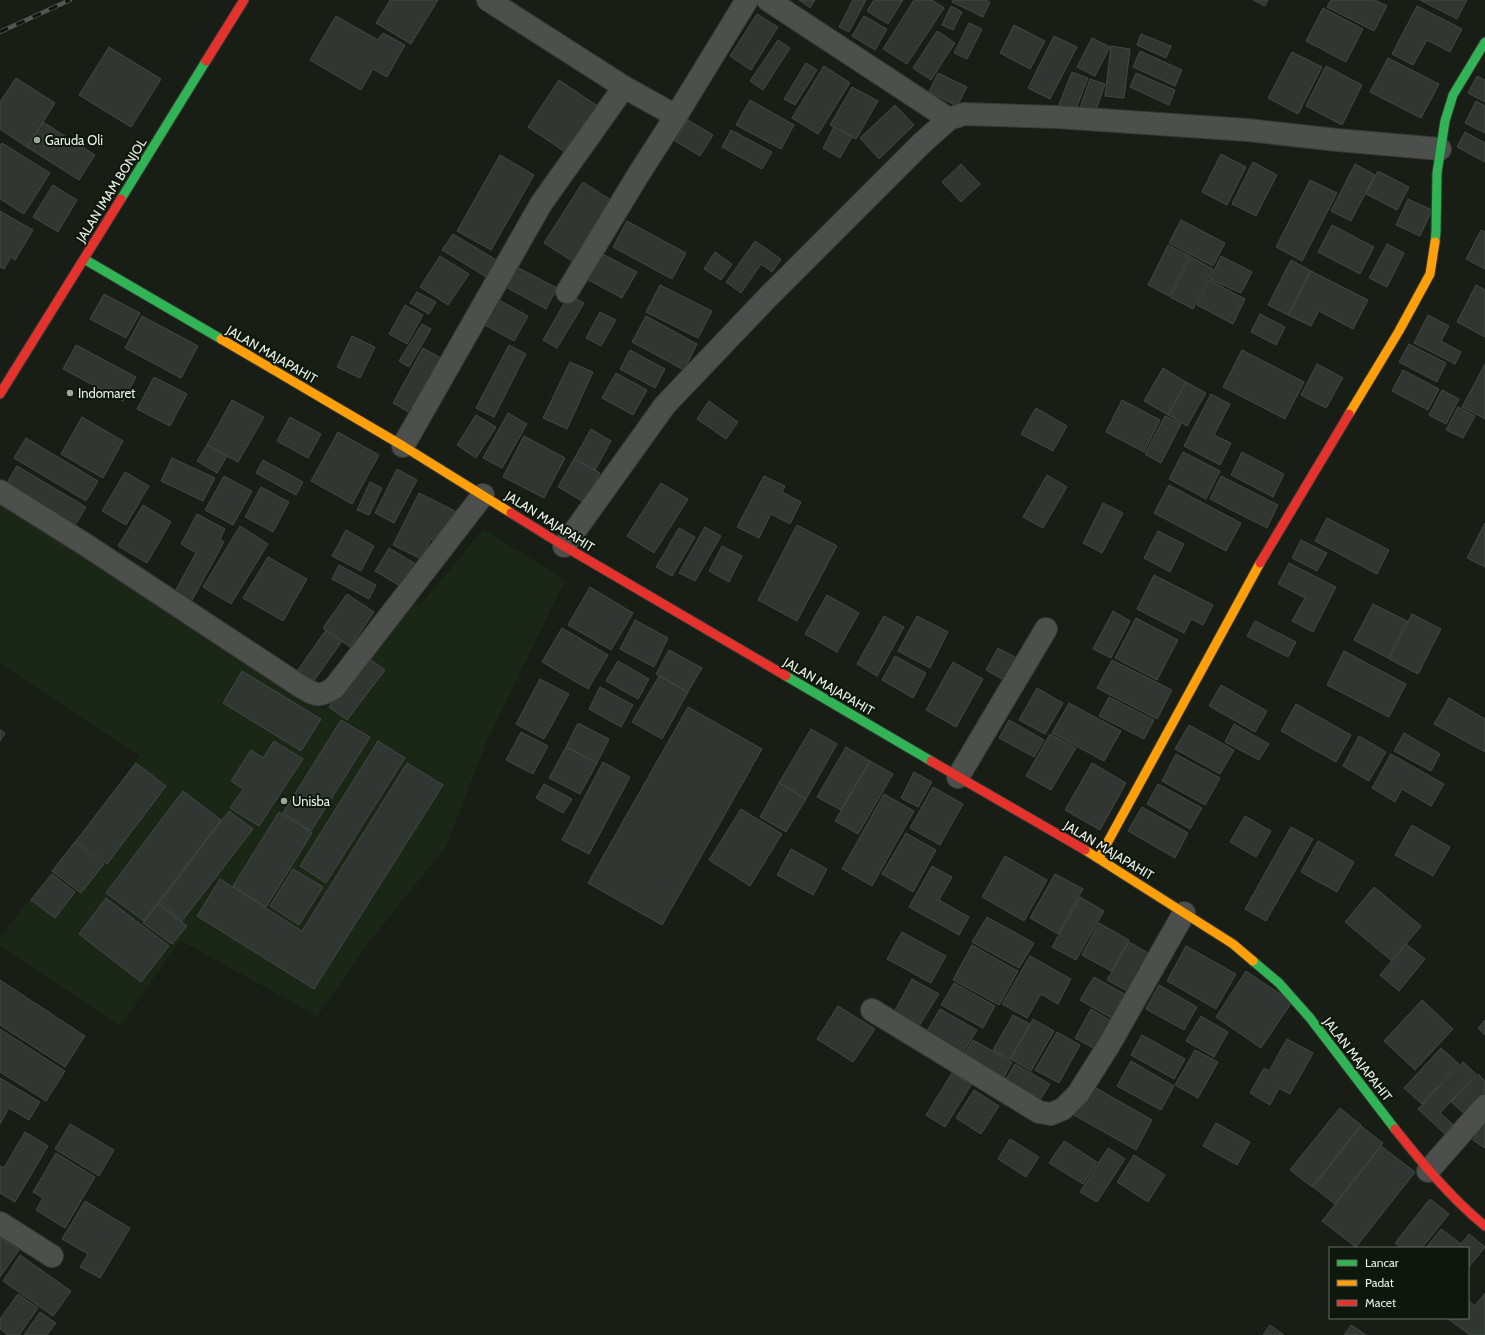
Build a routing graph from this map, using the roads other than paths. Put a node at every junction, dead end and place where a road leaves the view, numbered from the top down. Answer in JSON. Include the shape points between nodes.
{"nodes":[{"id":1,"x":244,"y":0,"type":"edge"},
{"id":2,"x":488,"y":0,"type":"edge"},
{"id":3,"x":747,"y":0,"type":"edge"},
{"id":4,"x":768,"y":0,"type":"edge"},
{"id":5,"x":1485,"y":42,"type":"edge"},
{"id":6,"x":624,"y":86,"type":"junction"},
{"id":7,"x":676,"y":116,"type":"junction"},
{"id":8,"x":949,"y":118,"type":"junction"},
{"id":9,"x":1439,"y":155,"type":"junction"},
{"id":10,"x":84,"y":259,"type":"junction"},
{"id":11,"x":567,"y":292,"type":"dead end"},
{"id":12,"x":0,"y":394,"type":"edge"},
{"id":13,"x":403,"y":446,"type":"junction"},
{"id":14,"x":0,"y":491,"type":"edge"},
{"id":15,"x":483,"y":495,"type":"junction"},
{"id":16,"x":564,"y":546,"type":"junction"},
{"id":17,"x":1046,"y":629,"type":"dead end"},
{"id":18,"x":958,"y":777,"type":"junction"},
{"id":19,"x":1099,"y":858,"type":"junction"},
{"id":20,"x":1184,"y":913,"type":"junction"},
{"id":21,"x":872,"y":1010,"type":"dead end"},
{"id":22,"x":1485,"y":1106,"type":"edge"},
{"id":23,"x":1428,"y":1171,"type":"junction"},
{"id":24,"x":0,"y":1223,"type":"edge"},
{"id":25,"x":1485,"y":1226,"type":"edge"},
{"id":26,"x":52,"y":1256,"type":"dead end"}],
"edges":[{"from":1,"to":10,"type":"main road","name":"JALAN IMAM BONJOL"},
{"from":2,"to":6,"type":"street"},
{"from":3,"to":7,"type":"street"},
{"from":4,"to":8,"type":"street"},
{"from":5,"to":9,"type":"main road","via":[[1452,95],[1444,121]]},
{"from":6,"to":7,"type":"street"},
{"from":6,"to":13,"type":"street","via":[[541,204]]},
{"from":7,"to":11,"type":"street"},
{"from":8,"to":9,"type":"street","via":[[964,114],[1057,117],[1247,130]]},
{"from":8,"to":16,"type":"street","via":[[767,298],[666,405]]},
{"from":9,"to":19,"type":"main road","via":[[1436,232],[1430,274],[1399,331],[1261,562]]},
{"from":10,"to":12,"type":"main road","name":"JALAN IMAM BONJOL"},
{"from":10,"to":13,"type":"main road","name":"JALAN MAJAPAHIT"},
{"from":13,"to":15,"type":"main road","name":"JALAN MAJAPAHIT"},
{"from":14,"to":15,"type":"street","via":[[300,686],[314,694],[323,695],[334,688]]},
{"from":15,"to":16,"type":"main road","name":"JALAN MAJAPAHIT"},
{"from":16,"to":18,"type":"main road","name":"JALAN MAJAPAHIT"},
{"from":17,"to":18,"type":"street"},
{"from":18,"to":19,"type":"main road","name":"JALAN MAJAPAHIT"},
{"from":19,"to":20,"type":"main road","name":"JALAN MAJAPAHIT"},
{"from":20,"to":21,"type":"street","via":[[1110,1045],[1078,1094],[1063,1109],[1051,1114],[1039,1112]]},
{"from":20,"to":23,"type":"main road","name":"JALAN MAJAPAHIT","via":[[1233,944],[1279,983],[1310,1018]]},
{"from":22,"to":23,"type":"street"},
{"from":23,"to":25,"type":"main road","name":"JALAN MAJAPAHIT"},
{"from":24,"to":26,"type":"street"}]}
